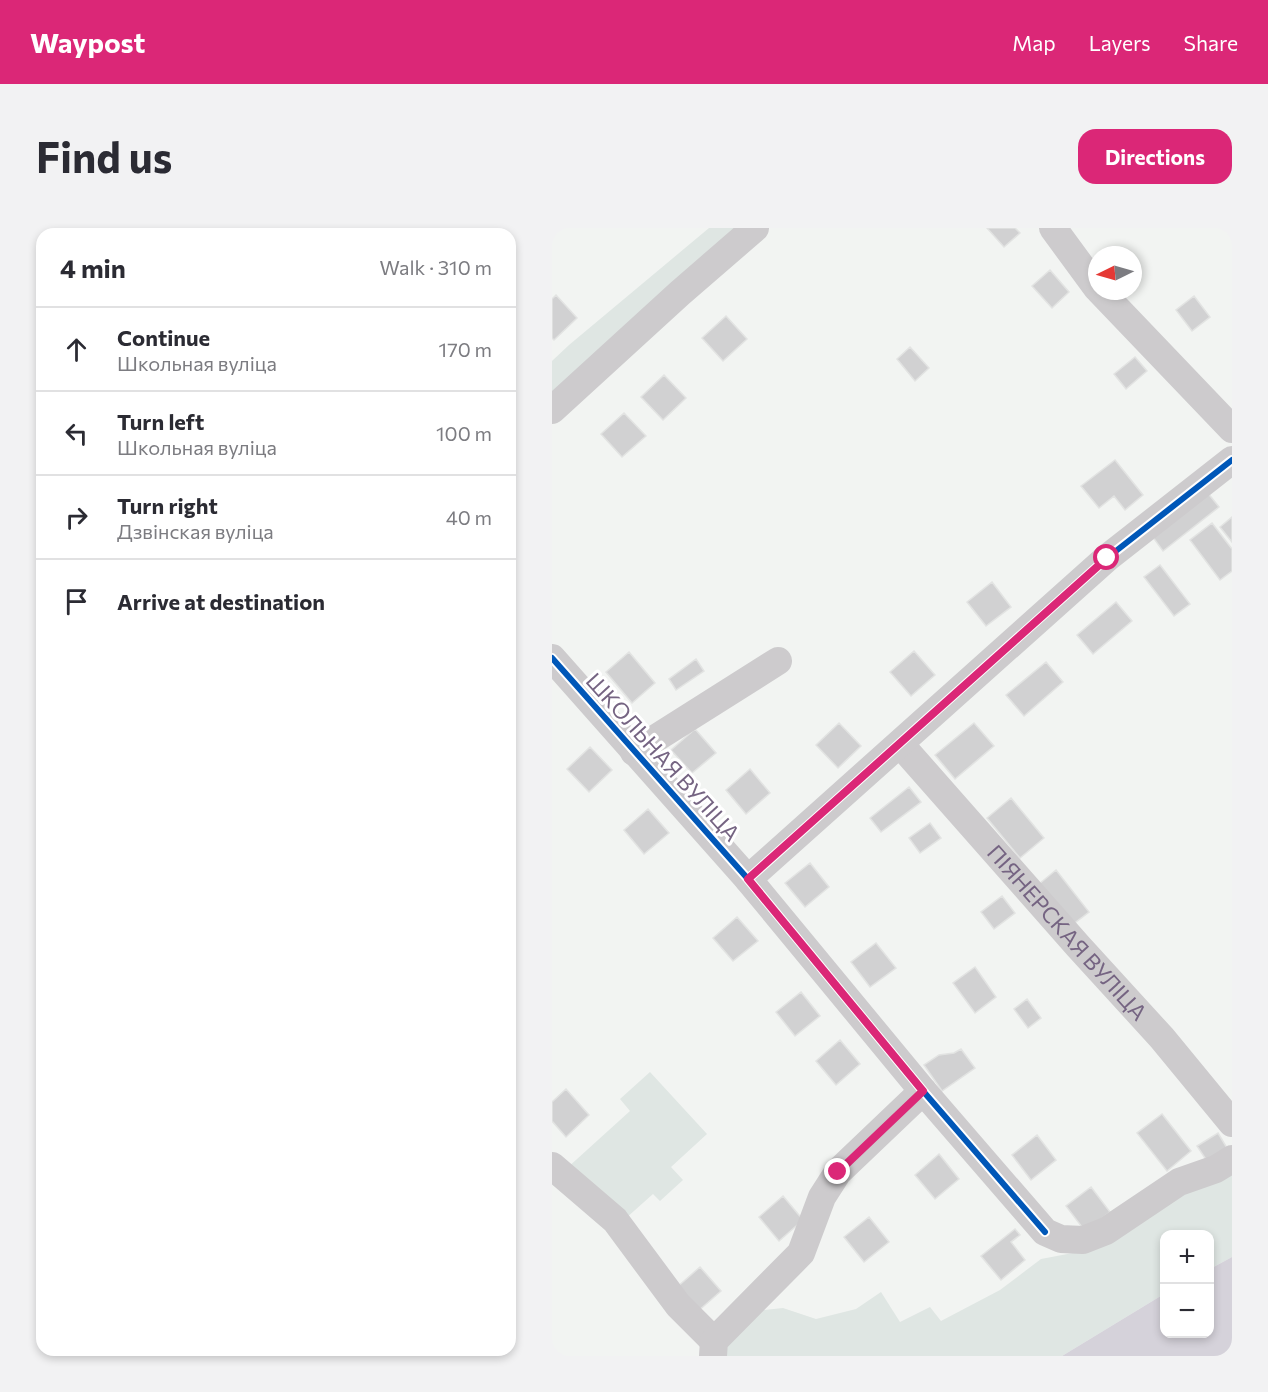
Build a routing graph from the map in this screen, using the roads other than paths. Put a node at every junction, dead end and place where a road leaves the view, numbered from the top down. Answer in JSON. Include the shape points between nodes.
{"nodes":[{"id":1,"x":755,"y":228,"type":"edge"},
{"id":2,"x":1053,"y":228,"type":"edge"},
{"id":3,"x":1088,"y":276,"type":"edge"},
{"id":4,"x":1108,"y":300,"type":"edge"},
{"id":5,"x":552,"y":410,"type":"edge"},
{"id":6,"x":1232,"y":429,"type":"edge"},
{"id":7,"x":1232,"y":460,"type":"edge"},
{"id":8,"x":552,"y":658,"type":"edge"},
{"id":9,"x":778,"y":661,"type":"dead end"},
{"id":10,"x":900,"y":744,"type":"junction"},
{"id":11,"x":634,"y":752,"type":"junction"},
{"id":12,"x":748,"y":879,"type":"junction"},
{"id":13,"x":923,"y":1091,"type":"junction"},
{"id":14,"x":1232,"y":1123,"type":"edge"},
{"id":15,"x":1232,"y":1160,"type":"edge"},
{"id":16,"x":552,"y":1166,"type":"edge"},
{"id":17,"x":713,"y":1348,"type":"edge"}],
"edges":[{"from":1,"to":5,"type":"street"},
{"from":2,"to":3,"type":"street"},
{"from":4,"to":6,"type":"street"},
{"from":7,"to":10,"type":"street","via":[[1107,558]]},
{"from":8,"to":11,"type":"street","name":"ШКОЛЬНАЯ ВУЛІЦА"},
{"from":9,"to":11,"type":"street"},
{"from":10,"to":12,"type":"street"},
{"from":10,"to":14,"type":"street","name":"ПІЯНЕРСКАЯ ВУЛІЦА","via":[[1162,1038]]},
{"from":11,"to":12,"type":"street","name":"ШКОЛЬНАЯ ВУЛІЦА"},
{"from":12,"to":13,"type":"street","name":"ШКОЛЬНАЯ ВУЛІЦА"},
{"from":13,"to":15,"type":"street","name":"ШКОЛЬНАЯ ВУЛІЦА","via":[[1045,1232],[1061,1239],[1083,1240],[1106,1231],[1179,1182]]},
{"from":13,"to":17,"type":"street","via":[[838,1172],[822,1197],[801,1253]]},
{"from":16,"to":17,"type":"street","via":[[615,1220]]}]}
